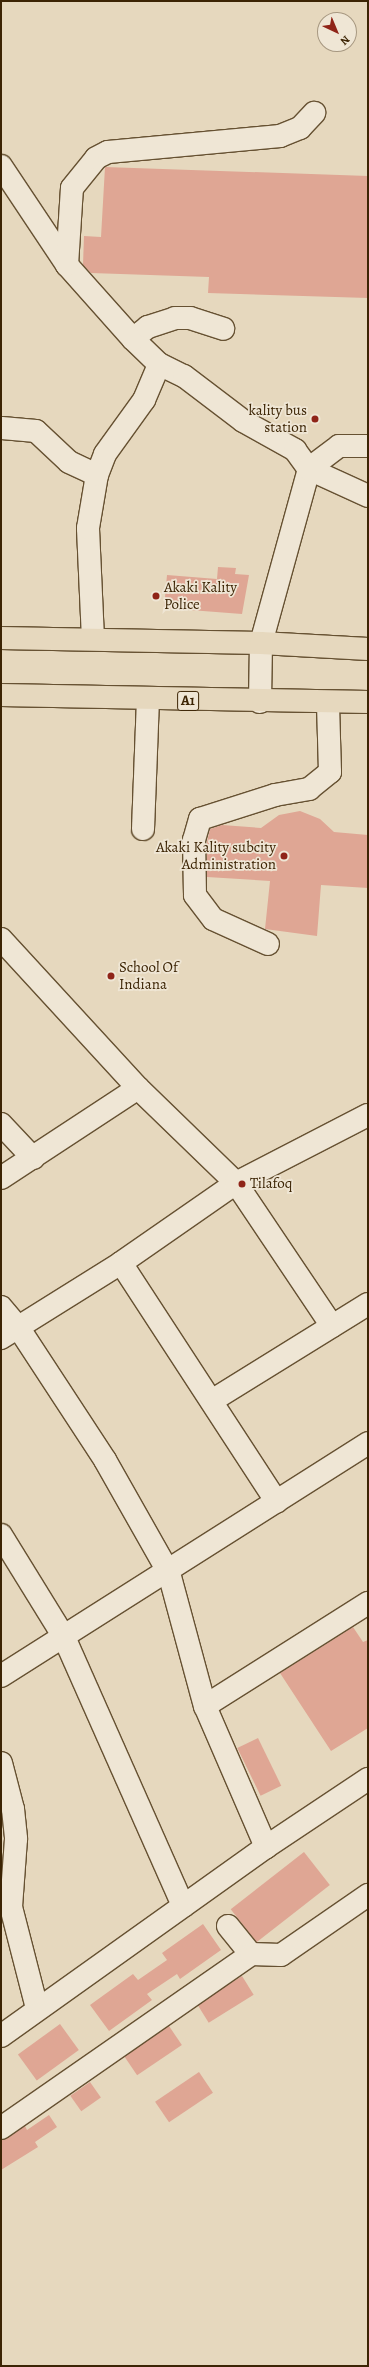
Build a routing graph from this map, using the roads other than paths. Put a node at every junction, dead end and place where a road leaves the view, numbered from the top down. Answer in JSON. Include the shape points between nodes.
{"nodes":[{"id":1,"x":314,"y":112,"type":"dead end"},
{"id":2,"x":1,"y":166,"type":"edge"},
{"id":3,"x":67,"y":265,"type":"junction"},
{"id":4,"x":223,"y":329,"type":"dead end"},
{"id":5,"x":133,"y":339,"type":"junction"},
{"id":6,"x":159,"y":364,"type":"junction"},
{"id":7,"x":2,"y":428,"type":"edge"},
{"id":8,"x":368,"y":446,"type":"edge"},
{"id":9,"x":309,"y":469,"type":"junction"},
{"id":10,"x":97,"y":475,"type":"junction"},
{"id":11,"x":368,"y":496,"type":"edge"},
{"id":12,"x":1,"y":638,"type":"edge"},
{"id":13,"x":93,"y":638,"type":"junction"},
{"id":14,"x":261,"y":643,"type":"junction"},
{"id":15,"x":368,"y":649,"type":"edge"},
{"id":16,"x":1,"y":695,"type":"edge"},
{"id":17,"x":148,"y":700,"type":"junction"},
{"id":18,"x":260,"y":702,"type":"junction"},
{"id":19,"x":368,"y":702,"type":"edge"},
{"id":20,"x":328,"y":704,"type":"junction"},
{"id":21,"x":143,"y":829,"type":"dead end"},
{"id":22,"x":1,"y":939,"type":"edge"},
{"id":23,"x":268,"y":944,"type":"dead end"},
{"id":24,"x":138,"y":1088,"type":"junction"},
{"id":25,"x":368,"y":1115,"type":"edge"},
{"id":26,"x":1,"y":1124,"type":"edge"},
{"id":27,"x":33,"y":1158,"type":"junction"},
{"id":28,"x":1,"y":1178,"type":"edge"},
{"id":29,"x":236,"y":1183,"type":"junction"},
{"id":30,"x":121,"y":1263,"type":"junction"},
{"id":31,"x":368,"y":1304,"type":"edge"},
{"id":32,"x":1,"y":1307,"type":"edge"},
{"id":33,"x":332,"y":1326,"type":"junction"},
{"id":34,"x":10,"y":1332,"type":"edge"},
{"id":35,"x":213,"y":1400,"type":"junction"},
{"id":36,"x":368,"y":1443,"type":"edge"},
{"id":37,"x":277,"y":1502,"type":"junction"},
{"id":38,"x":1,"y":1535,"type":"edge"},
{"id":39,"x":169,"y":1573,"type":"junction"},
{"id":40,"x":368,"y":1603,"type":"edge"},
{"id":41,"x":64,"y":1637,"type":"junction"},
{"id":42,"x":1,"y":1676,"type":"edge"},
{"id":43,"x":205,"y":1706,"type":"junction"},
{"id":44,"x":1,"y":1763,"type":"edge"},
{"id":45,"x":368,"y":1779,"type":"edge"},
{"id":46,"x":266,"y":1847,"type":"junction"},
{"id":47,"x":368,"y":1895,"type":"edge"},
{"id":48,"x":183,"y":1906,"type":"junction"},
{"id":49,"x":228,"y":1926,"type":"dead end"},
{"id":50,"x":251,"y":1954,"type":"junction"},
{"id":51,"x":37,"y":2008,"type":"junction"},
{"id":52,"x":1,"y":2036,"type":"edge"},
{"id":53,"x":1,"y":2128,"type":"edge"}],
"edges":[{"from":1,"to":3,"type":"street","via":[[300,128],[280,136],[108,152],[96,158],[72,188]]},
{"from":2,"to":3,"type":"street"},
{"from":3,"to":5,"type":"street"},
{"from":4,"to":5,"type":"street","via":[[190,318],[175,318],[148,327]]},
{"from":5,"to":6,"type":"street"},
{"from":6,"to":9,"type":"street","via":[[184,376],[243,421],[295,450]]},
{"from":6,"to":10,"type":"street","via":[[144,400],[105,454]]},
{"from":7,"to":10,"type":"street","via":[[36,432],[69,462]]},
{"from":8,"to":9,"type":"street","via":[[339,446]]},
{"from":9,"to":11,"type":"street"},
{"from":9,"to":14,"type":"street"},
{"from":10,"to":13,"type":"street","via":[[88,528]]},
{"from":12,"to":13,"type":"main road"},
{"from":13,"to":14,"type":"main road"},
{"from":14,"to":15,"type":"main road"},
{"from":14,"to":18,"type":"street"},
{"from":16,"to":17,"type":"main road","number":"A1"},
{"from":17,"to":18,"type":"main road","number":"A1"},
{"from":17,"to":21,"type":"street"},
{"from":18,"to":20,"type":"main road","number":"A1"},
{"from":19,"to":20,"type":"main road","number":"A1"},
{"from":20,"to":23,"type":"street","via":[[330,772],[309,789],[275,795],[200,819],[194,840],[195,895],[213,919]]},
{"from":22,"to":24,"type":"street"},
{"from":24,"to":27,"type":"street"},
{"from":24,"to":29,"type":"street"},
{"from":25,"to":29,"type":"street"},
{"from":26,"to":27,"type":"street"},
{"from":27,"to":28,"type":"street"},
{"from":29,"to":30,"type":"street"},
{"from":29,"to":33,"type":"street"},
{"from":30,"to":34,"type":"street"},
{"from":30,"to":35,"type":"street"},
{"from":31,"to":33,"type":"street"},
{"from":32,"to":34,"type":"street"},
{"from":33,"to":35,"type":"street"},
{"from":34,"to":39,"type":"street","via":[[104,1460]]},
{"from":35,"to":37,"type":"street"},
{"from":36,"to":37,"type":"street"},
{"from":37,"to":39,"type":"street"},
{"from":38,"to":41,"type":"street"},
{"from":39,"to":41,"type":"street"},
{"from":39,"to":43,"type":"street"},
{"from":40,"to":43,"type":"street"},
{"from":41,"to":42,"type":"street"},
{"from":41,"to":48,"type":"street"},
{"from":43,"to":46,"type":"street"},
{"from":44,"to":51,"type":"street","via":[[13,1809],[16,1839],[11,1907]]},
{"from":45,"to":46,"type":"street"},
{"from":46,"to":48,"type":"street"},
{"from":47,"to":50,"type":"street","via":[[281,1955]]},
{"from":48,"to":51,"type":"street"},
{"from":49,"to":50,"type":"street"},
{"from":50,"to":53,"type":"street"},
{"from":51,"to":52,"type":"street"}]}
